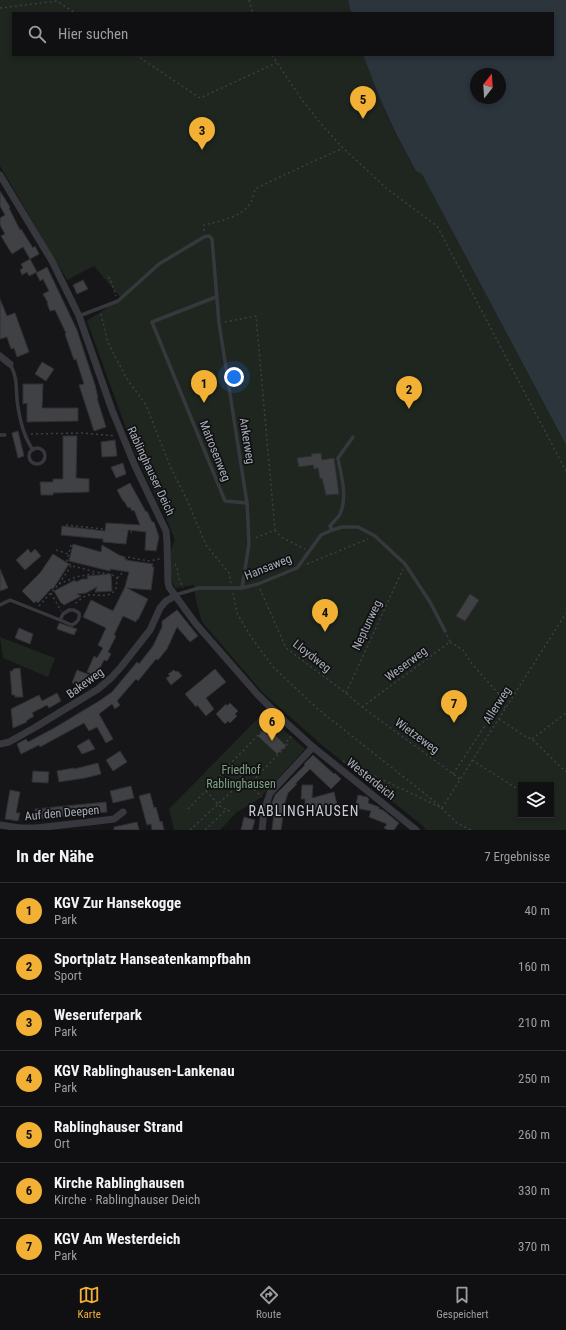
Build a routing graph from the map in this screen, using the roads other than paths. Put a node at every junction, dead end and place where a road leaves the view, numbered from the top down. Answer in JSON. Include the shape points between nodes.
{"nodes":[{"id":1,"x":0,"y":175,"type":"edge"},
{"id":2,"x":216,"y":297,"type":"junction"},
{"id":3,"x":79,"y":316,"type":"junction"},
{"id":4,"x":0,"y":356,"type":"edge"},
{"id":5,"x":10,"y":364,"type":"joint"},
{"id":6,"x":353,"y":436,"type":"dead end"},
{"id":7,"x":33,"y":450,"type":"junction"},
{"id":8,"x":247,"y":503,"type":"junction"},
{"id":9,"x":332,"y":530,"type":"junction"},
{"id":10,"x":242,"y":588,"type":"junction"},
{"id":11,"x":175,"y":596,"type":"junction"},
{"id":12,"x":0,"y":605,"type":"edge"},
{"id":13,"x":60,"y":620,"type":"junction"},
{"id":14,"x":445,"y":631,"type":"road end"},
{"id":15,"x":0,"y":744,"type":"edge"},
{"id":16,"x":313,"y":746,"type":"junction"},
{"id":17,"x":123,"y":812,"type":"dead end"},
{"id":18,"x":0,"y":825,"type":"edge"},
{"id":19,"x":262,"y":830,"type":"edge"},
{"id":20,"x":416,"y":830,"type":"edge"}],
"edges":[{"from":1,"to":3,"type":"street","name":"Rablinghauser Deich","via":[[52,261]]},
{"from":2,"to":3,"type":"lane","name":"Ankerweg","via":[[212,239],[209,236],[159,264],[118,301]]},
{"from":2,"to":8,"type":"lane","name":"Ankerweg"},
{"from":2,"to":8,"type":"lane","name":"Matrosenweg","via":[[152,322],[225,501]]},
{"from":3,"to":11,"type":"street","name":"Rablinghauser Deich","via":[[112,410],[166,531],[168,582]]},
{"from":4,"to":5,"type":"street"},
{"from":5,"to":7,"type":"lane","via":[[15,372],[18,408],[25,434]]},
{"from":6,"to":9,"type":"lane","via":[[338,458],[344,490],[343,503],[330,526]]},
{"from":7,"to":7,"type":"lane","via":[[30,460],[34,463],[42,462],[45,457],[43,451]]},
{"from":8,"to":10,"type":"lane","name":"Ankerweg","via":[[249,544]]},
{"from":9,"to":10,"type":"lane","name":"Hansaweg","via":[[321,535],[297,568]]},
{"from":9,"to":14,"type":"lane","name":"Hansaweg","via":[[358,527],[375,536],[405,564]]},
{"from":10,"to":11,"type":"lane","name":"Hansaweg","via":[[199,588]]},
{"from":11,"to":15,"type":"street","name":"Bakeweg","via":[[160,608],[150,630],[121,667],[98,689],[34,728],[9,742]]},
{"from":11,"to":16,"type":"street","name":"Rablinghauser Deich","via":[[257,694]]},
{"from":12,"to":13,"type":"lane","via":[[10,600]]},
{"from":13,"to":13,"type":"lane","via":[[63,614],[71,610],[79,613],[77,623],[72,625]]},
{"from":16,"to":19,"type":"street","via":[[270,793],[264,811]]},
{"from":16,"to":20,"type":"street","name":"Westerdeich"},
{"from":17,"to":18,"type":"street","name":"Auf den Deepen","via":[[114,819],[36,828]]}]}
